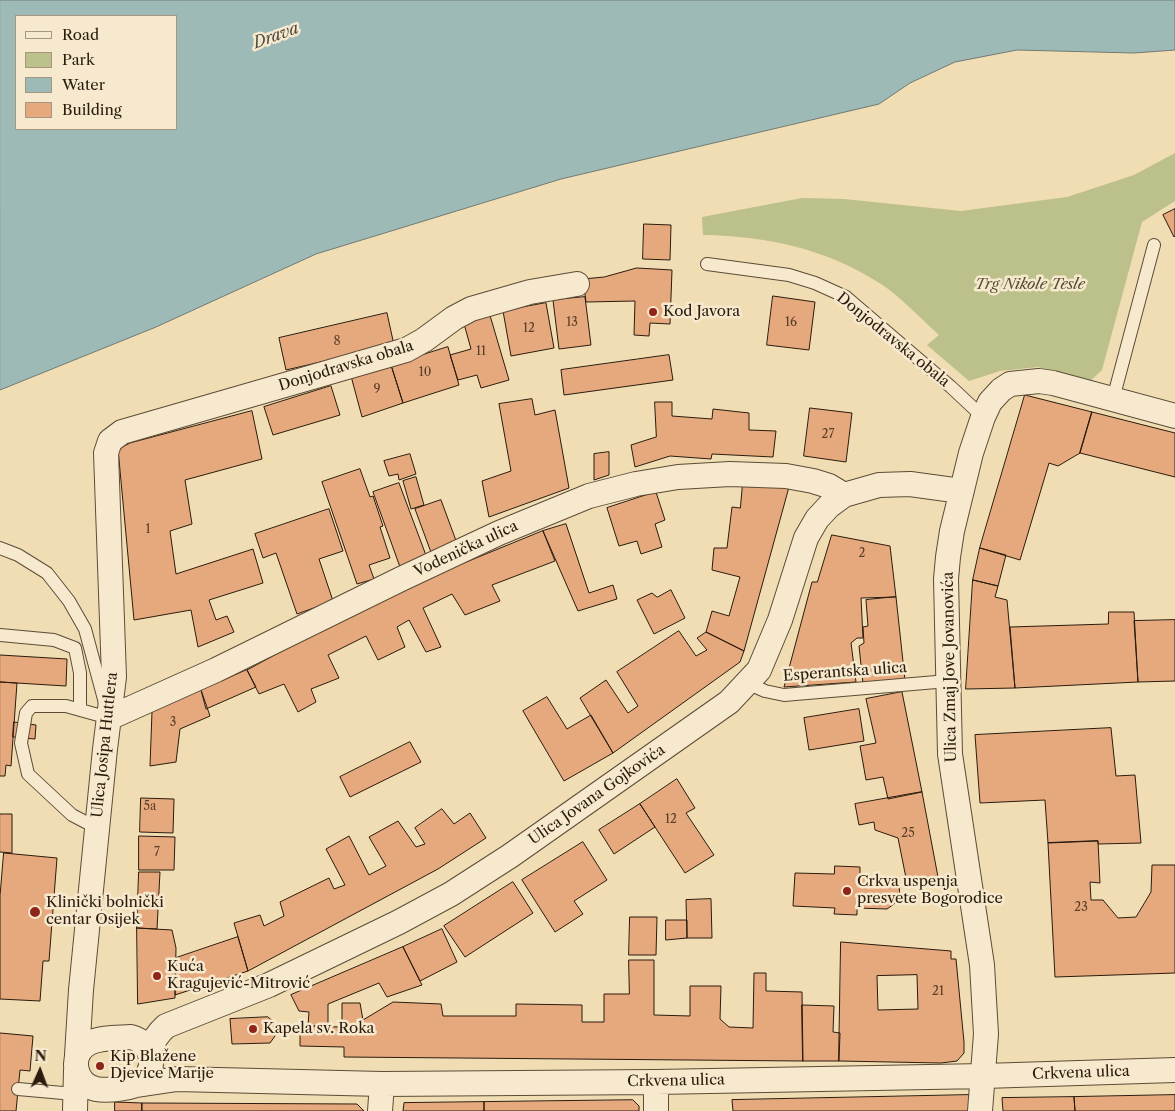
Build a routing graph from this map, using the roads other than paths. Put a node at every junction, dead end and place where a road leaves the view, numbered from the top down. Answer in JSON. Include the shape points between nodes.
{"nodes":[{"id":1,"x":1154,"y":245,"type":"dead end"},
{"id":2,"x":707,"y":264,"type":"dead end"},
{"id":3,"x":577,"y":284,"type":"dead end"},
{"id":4,"x":1113,"y":399,"type":"junction"},
{"id":5,"x":1175,"y":416,"type":"edge"},
{"id":6,"x":983,"y":417,"type":"junction"},
{"id":7,"x":110,"y":441,"type":"joint"},
{"id":8,"x":960,"y":491,"type":"junction"},
{"id":9,"x":844,"y":495,"type":"junction"},
{"id":10,"x":0,"y":548,"type":"edge"},
{"id":11,"x":0,"y":635,"type":"edge"},
{"id":12,"x":948,"y":681,"type":"junction"},
{"id":13,"x":747,"y":683,"type":"junction"},
{"id":14,"x":80,"y":709,"type":"junction"},
{"id":15,"x":109,"y":718,"type":"junction"},
{"id":16,"x":97,"y":828,"type":"junction"},
{"id":17,"x":81,"y":990,"type":"junction"},
{"id":18,"x":114,"y":1039,"type":"junction"},
{"id":19,"x":150,"y":1056,"type":"junction"},
{"id":20,"x":1175,"y":1070,"type":"edge"},
{"id":21,"x":984,"y":1076,"type":"junction"},
{"id":22,"x":177,"y":1079,"type":"junction"},
{"id":23,"x":656,"y":1082,"type":"junction"},
{"id":24,"x":382,"y":1084,"type":"junction"},
{"id":25,"x":137,"y":1085,"type":"junction"},
{"id":26,"x":78,"y":1088,"type":"edge"},
{"id":27,"x":18,"y":1089,"type":"dead end"},
{"id":28,"x":108,"y":1090,"type":"junction"},
{"id":29,"x":380,"y":1111,"type":"edge"},
{"id":30,"x":656,"y":1111,"type":"edge"},
{"id":31,"x":980,"y":1111,"type":"edge"}],
"edges":[{"from":1,"to":4,"type":"lane"},
{"from":2,"to":6,"type":"lane","name":"Donjodravska obala","via":[[789,275],[846,297]]},
{"from":3,"to":7,"type":"street","name":"Donjodravska obala","via":[[530,292],[471,308],[406,350],[122,432]]},
{"from":4,"to":5,"type":"street"},
{"from":4,"to":6,"type":"street","via":[[1053,383],[1023,381],[1001,390]]},
{"from":6,"to":8,"type":"street"},
{"from":7,"to":15,"type":"street","name":"Ulica Josipa Huttlera","via":[[106,463],[114,677]]},
{"from":8,"to":9,"type":"street","name":"Ulica Jovana Gojkovića","via":[[910,484],[880,485]]},
{"from":8,"to":12,"type":"street","name":"Ulica Zmaj Jove Jovanovića","via":[[946,579]]},
{"from":9,"to":13,"type":"street","name":"Ulica Jovana Gojkovića","via":[[829,506],[806,538],[780,620],[759,670]]},
{"from":9,"to":15,"type":"street","name":"Vodenička ulica","via":[[829,486],[786,476],[730,474],[678,477],[588,496],[498,533],[216,670]]},
{"from":10,"to":15,"type":"lane","via":[[47,573],[69,601],[85,629]]},
{"from":11,"to":14,"type":"lane","via":[[54,640],[74,648],[80,674]]},
{"from":12,"to":13,"type":"lane","name":"Esperantska ulica","via":[[784,695]]},
{"from":12,"to":21,"type":"street","name":"Ulica Zmaj Jove Jovanovića","via":[[950,754],[982,965],[986,1034]]},
{"from":13,"to":19,"type":"street","name":"Ulica Jovana Gojkovića","via":[[729,702],[664,749],[451,894],[269,985],[166,1026],[152,1042]]},
{"from":14,"to":15,"type":"lane"},
{"from":14,"to":16,"type":"lane","via":[[32,706],[26,712],[21,743],[28,774],[72,815]]},
{"from":15,"to":16,"type":"street","name":"Ulica Josipa Huttlera"},
{"from":16,"to":17,"type":"street","name":"Ulica Josipa Huttlera"},
{"from":17,"to":18,"type":"street","name":"Ulica Josipa Huttlera","via":[[91,1020],[100,1032]]},
{"from":17,"to":26,"type":"street","name":"Ulica Josipa Huttlera"},
{"from":18,"to":19,"type":"street","name":"Crkvena ulica","via":[[131,1037],[140,1040]]},
{"from":18,"to":26,"type":"street","name":"Crkvena ulica","via":[[87,1044]]},
{"from":19,"to":22,"type":"street","name":"Crkvena ulica","via":[[156,1068]]},
{"from":19,"to":25,"type":"street","name":"Ulica Jovana Gojkovića","via":[[146,1077]]},
{"from":20,"to":21,"type":"street","name":"Crkvena ulica"},
{"from":21,"to":23,"type":"street","name":"Crkvena ulica"},
{"from":21,"to":31,"type":"street","name":"Ulica Zmaj Jove Jovanovića"},
{"from":22,"to":24,"type":"street","name":"Crkvena ulica"},
{"from":22,"to":25,"type":"street","name":"Crkvena ulica"},
{"from":23,"to":24,"type":"street","name":"Crkvena ulica"},
{"from":23,"to":30,"type":"street"},
{"from":24,"to":29,"type":"street"},
{"from":25,"to":28,"type":"street","name":"Crkvena ulica"},
{"from":26,"to":27,"type":"lane"},
{"from":26,"to":28,"type":"street","via":[[92,1102]]},
{"from":26,"to":28,"type":"street","via":[[79,1078],[91,1088]]}]}
